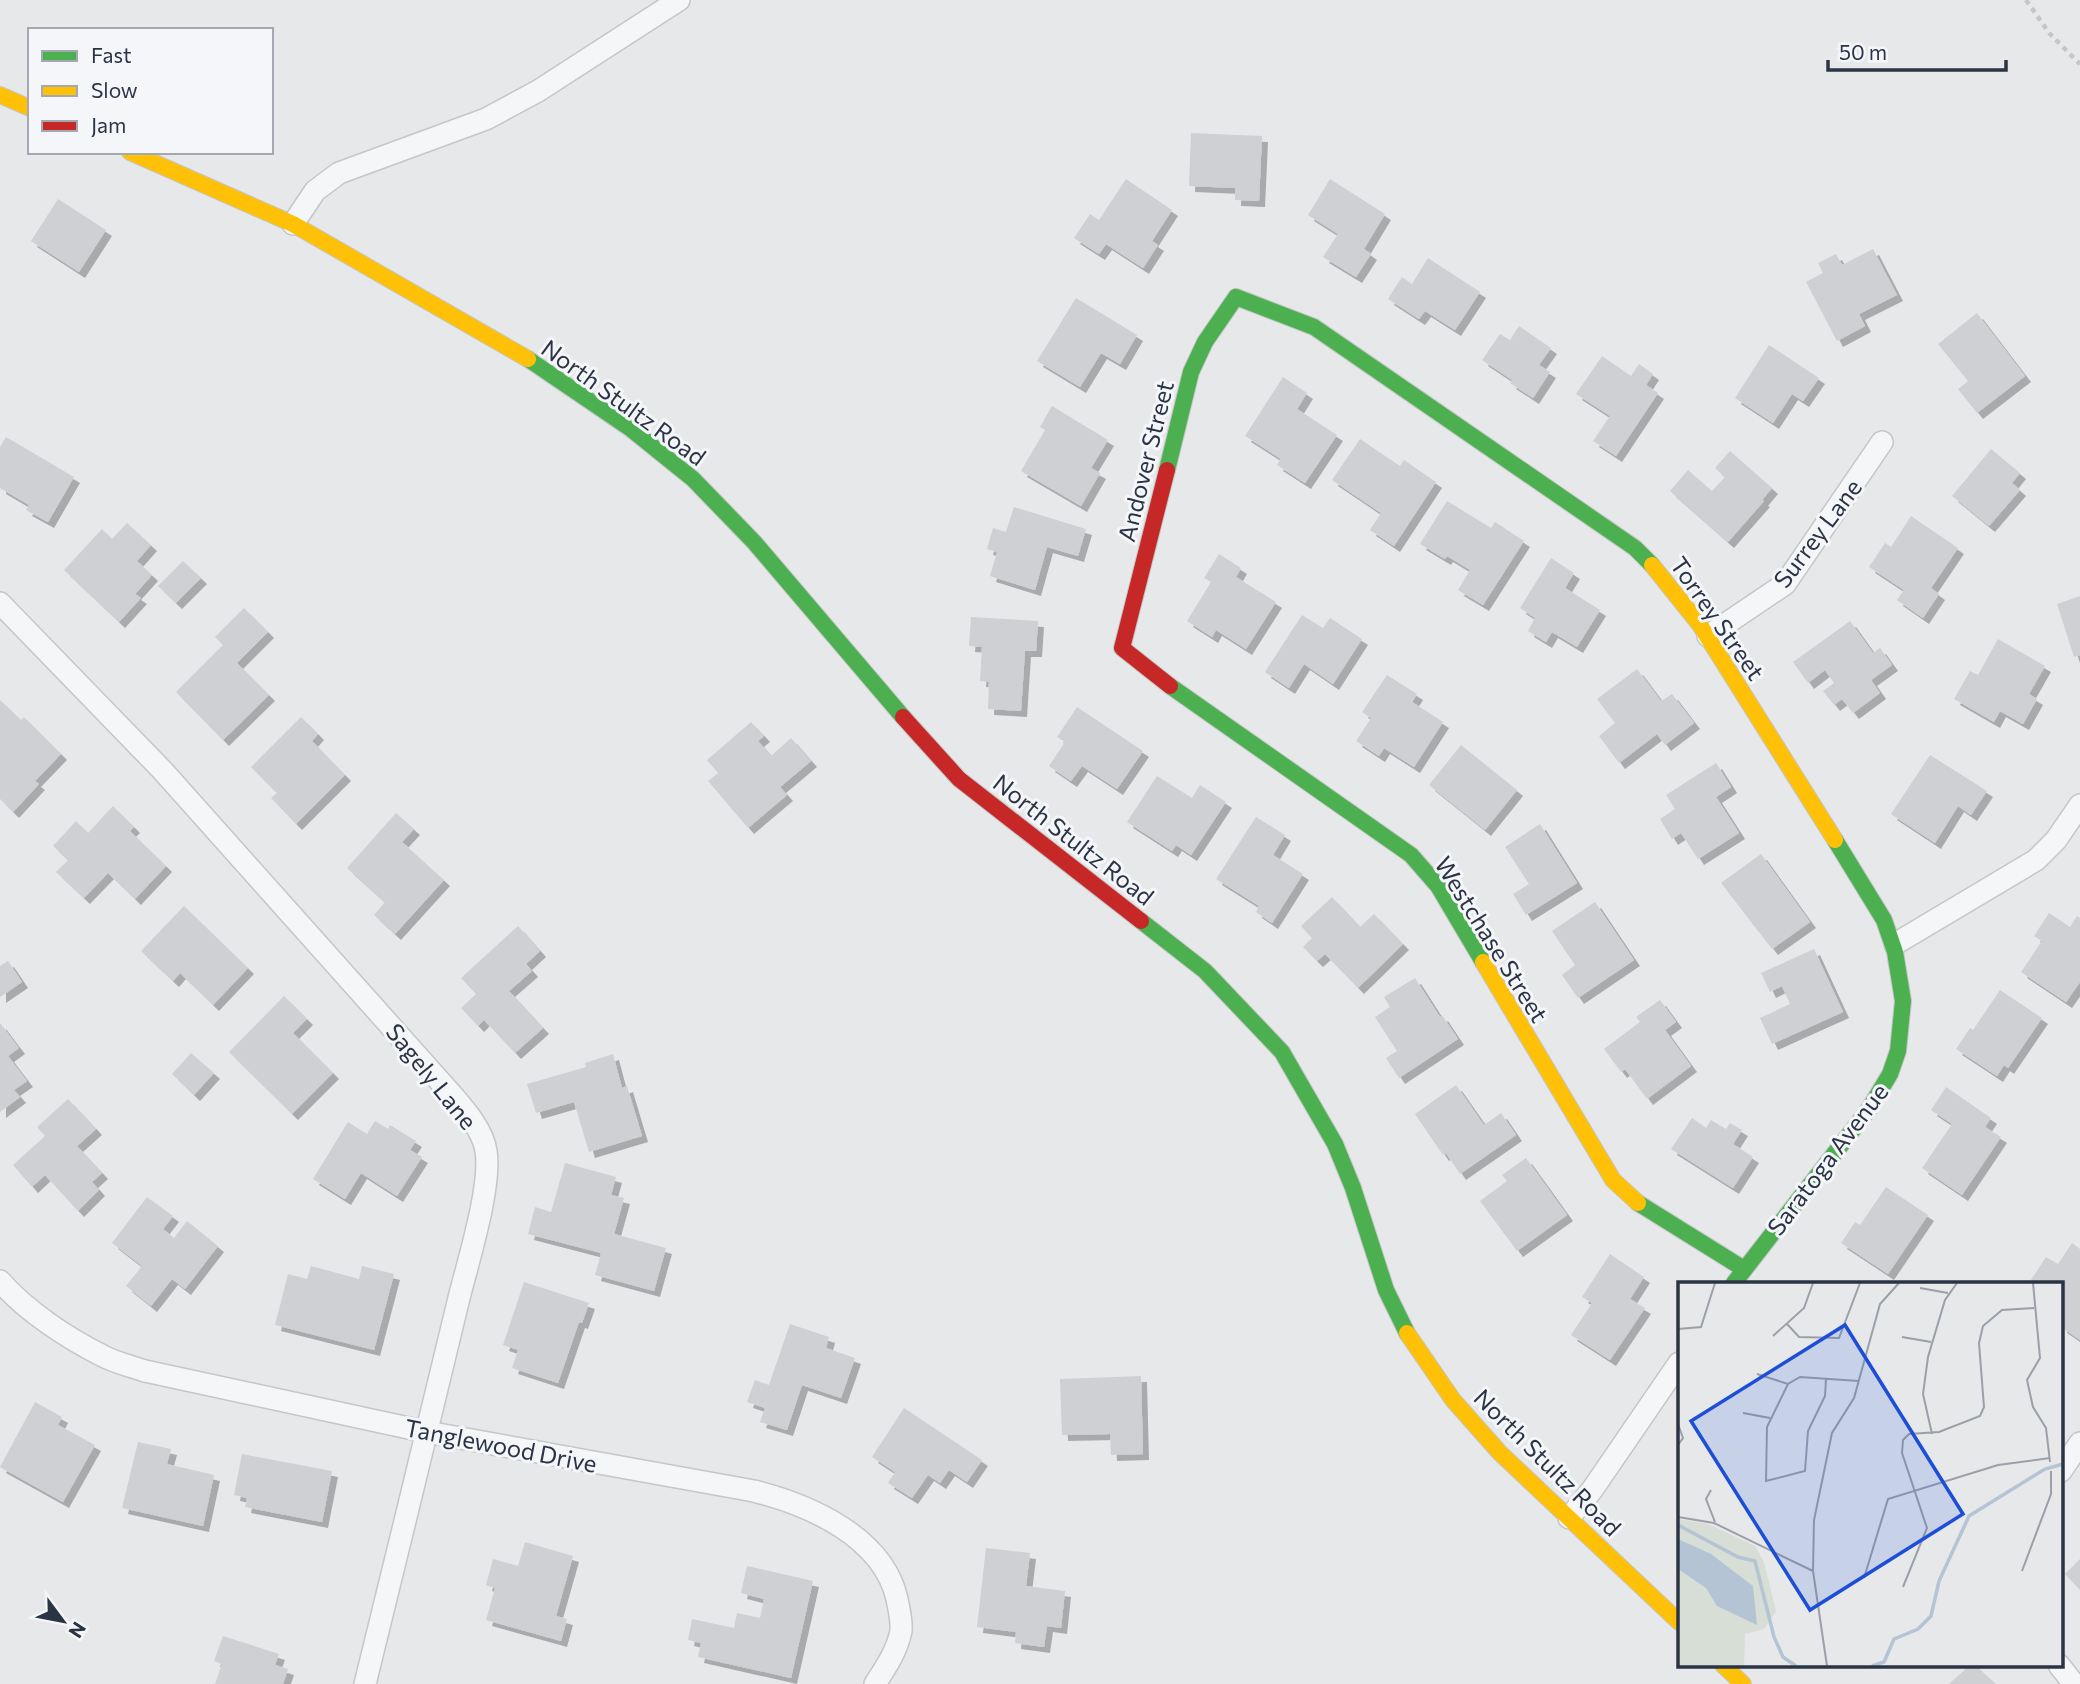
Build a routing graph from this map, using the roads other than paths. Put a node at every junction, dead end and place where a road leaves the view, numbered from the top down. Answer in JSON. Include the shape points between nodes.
{"nodes":[{"id":1,"x":679,"y":0,"type":"edge"},
{"id":2,"x":0,"y":95,"type":"edge"},
{"id":3,"x":28,"y":107,"type":"edge"},
{"id":4,"x":135,"y":154,"type":"edge"},
{"id":5,"x":293,"y":224,"type":"junction"},
{"id":6,"x":1236,"y":297,"type":"joint"},
{"id":7,"x":1882,"y":442,"type":"dead end"},
{"id":8,"x":0,"y":603,"type":"edge"},
{"id":9,"x":1708,"y":636,"type":"junction"},
{"id":10,"x":1122,"y":648,"type":"joint"},
{"id":11,"x":2080,"y":805,"type":"edge"},
{"id":12,"x":1895,"y":944,"type":"junction"},
{"id":13,"x":1901,"y":1027,"type":"joint"},
{"id":14,"x":1744,"y":1269,"type":"junction"},
{"id":15,"x":0,"y":1280,"type":"edge"},
{"id":16,"x":1735,"y":1282,"type":"edge"},
{"id":17,"x":1678,"y":1364,"type":"edge"},
{"id":18,"x":428,"y":1432,"type":"junction"},
{"id":19,"x":2080,"y":1443,"type":"edge"},
{"id":20,"x":2062,"y":1470,"type":"edge"},
{"id":21,"x":1569,"y":1518,"type":"junction"},
{"id":22,"x":1678,"y":1621,"type":"edge"},
{"id":23,"x":1724,"y":1666,"type":"edge"},
{"id":24,"x":2060,"y":1666,"type":"edge"},
{"id":25,"x":365,"y":1684,"type":"edge"},
{"id":26,"x":875,"y":1684,"type":"edge"},
{"id":27,"x":1743,"y":1684,"type":"edge"},
{"id":28,"x":2074,"y":1684,"type":"edge"}],
"edges":[{"from":1,"to":5,"type":"street","via":[[486,119],[338,173],[315,191]]},
{"from":2,"to":3,"type":"street"},
{"from":4,"to":5,"type":"street","name":"North Stultz Road"},
{"from":5,"to":21,"type":"street","name":"North Stultz Road","via":[[552,373],[693,479],[763,552],[959,779],[1205,971],[1282,1052],[1335,1144],[1386,1290],[1409,1338],[1484,1435]]},
{"from":6,"to":9,"type":"street","name":"Torrey Street","via":[[1314,327],[1635,548],[1670,583]]},
{"from":6,"to":10,"type":"street","name":"Andover Street","via":[[1191,372]]},
{"from":7,"to":9,"type":"street","name":"Surrey Lane","via":[[1785,584]]},
{"from":8,"to":18,"type":"street","name":"Sagely Lane","via":[[163,771],[454,1097],[478,1130],[486,1149],[483,1194]]},
{"from":9,"to":12,"type":"street","name":"Torrey Street"},
{"from":10,"to":14,"type":"street","name":"Westchase Street","via":[[1425,869],[1613,1180],[1644,1209]]},
{"from":11,"to":12,"type":"street","via":[[2036,860]]},
{"from":12,"to":13,"type":"street","name":"Torrey Street","via":[[1901,972]]},
{"from":13,"to":14,"type":"street","name":"Saratoga Avenue","via":[[1888,1079],[1869,1109]]},
{"from":14,"to":16,"type":"street","name":"Saratoga Avenue"},
{"from":15,"to":18,"type":"street","name":"Tanglewood Drive","via":[[68,1336],[105,1357],[145,1371]]},
{"from":17,"to":21,"type":"street"},
{"from":18,"to":25,"type":"street","name":"Sagely Lane"},
{"from":18,"to":26,"type":"street","name":"Tanglewood Drive","via":[[754,1491],[809,1508],[858,1540],[881,1565],[895,1590],[901,1629],[895,1653]]},
{"from":19,"to":20,"type":"street"},
{"from":21,"to":22,"type":"street","name":"North Stultz Road"},
{"from":23,"to":27,"type":"street"},
{"from":24,"to":28,"type":"street"}]}
